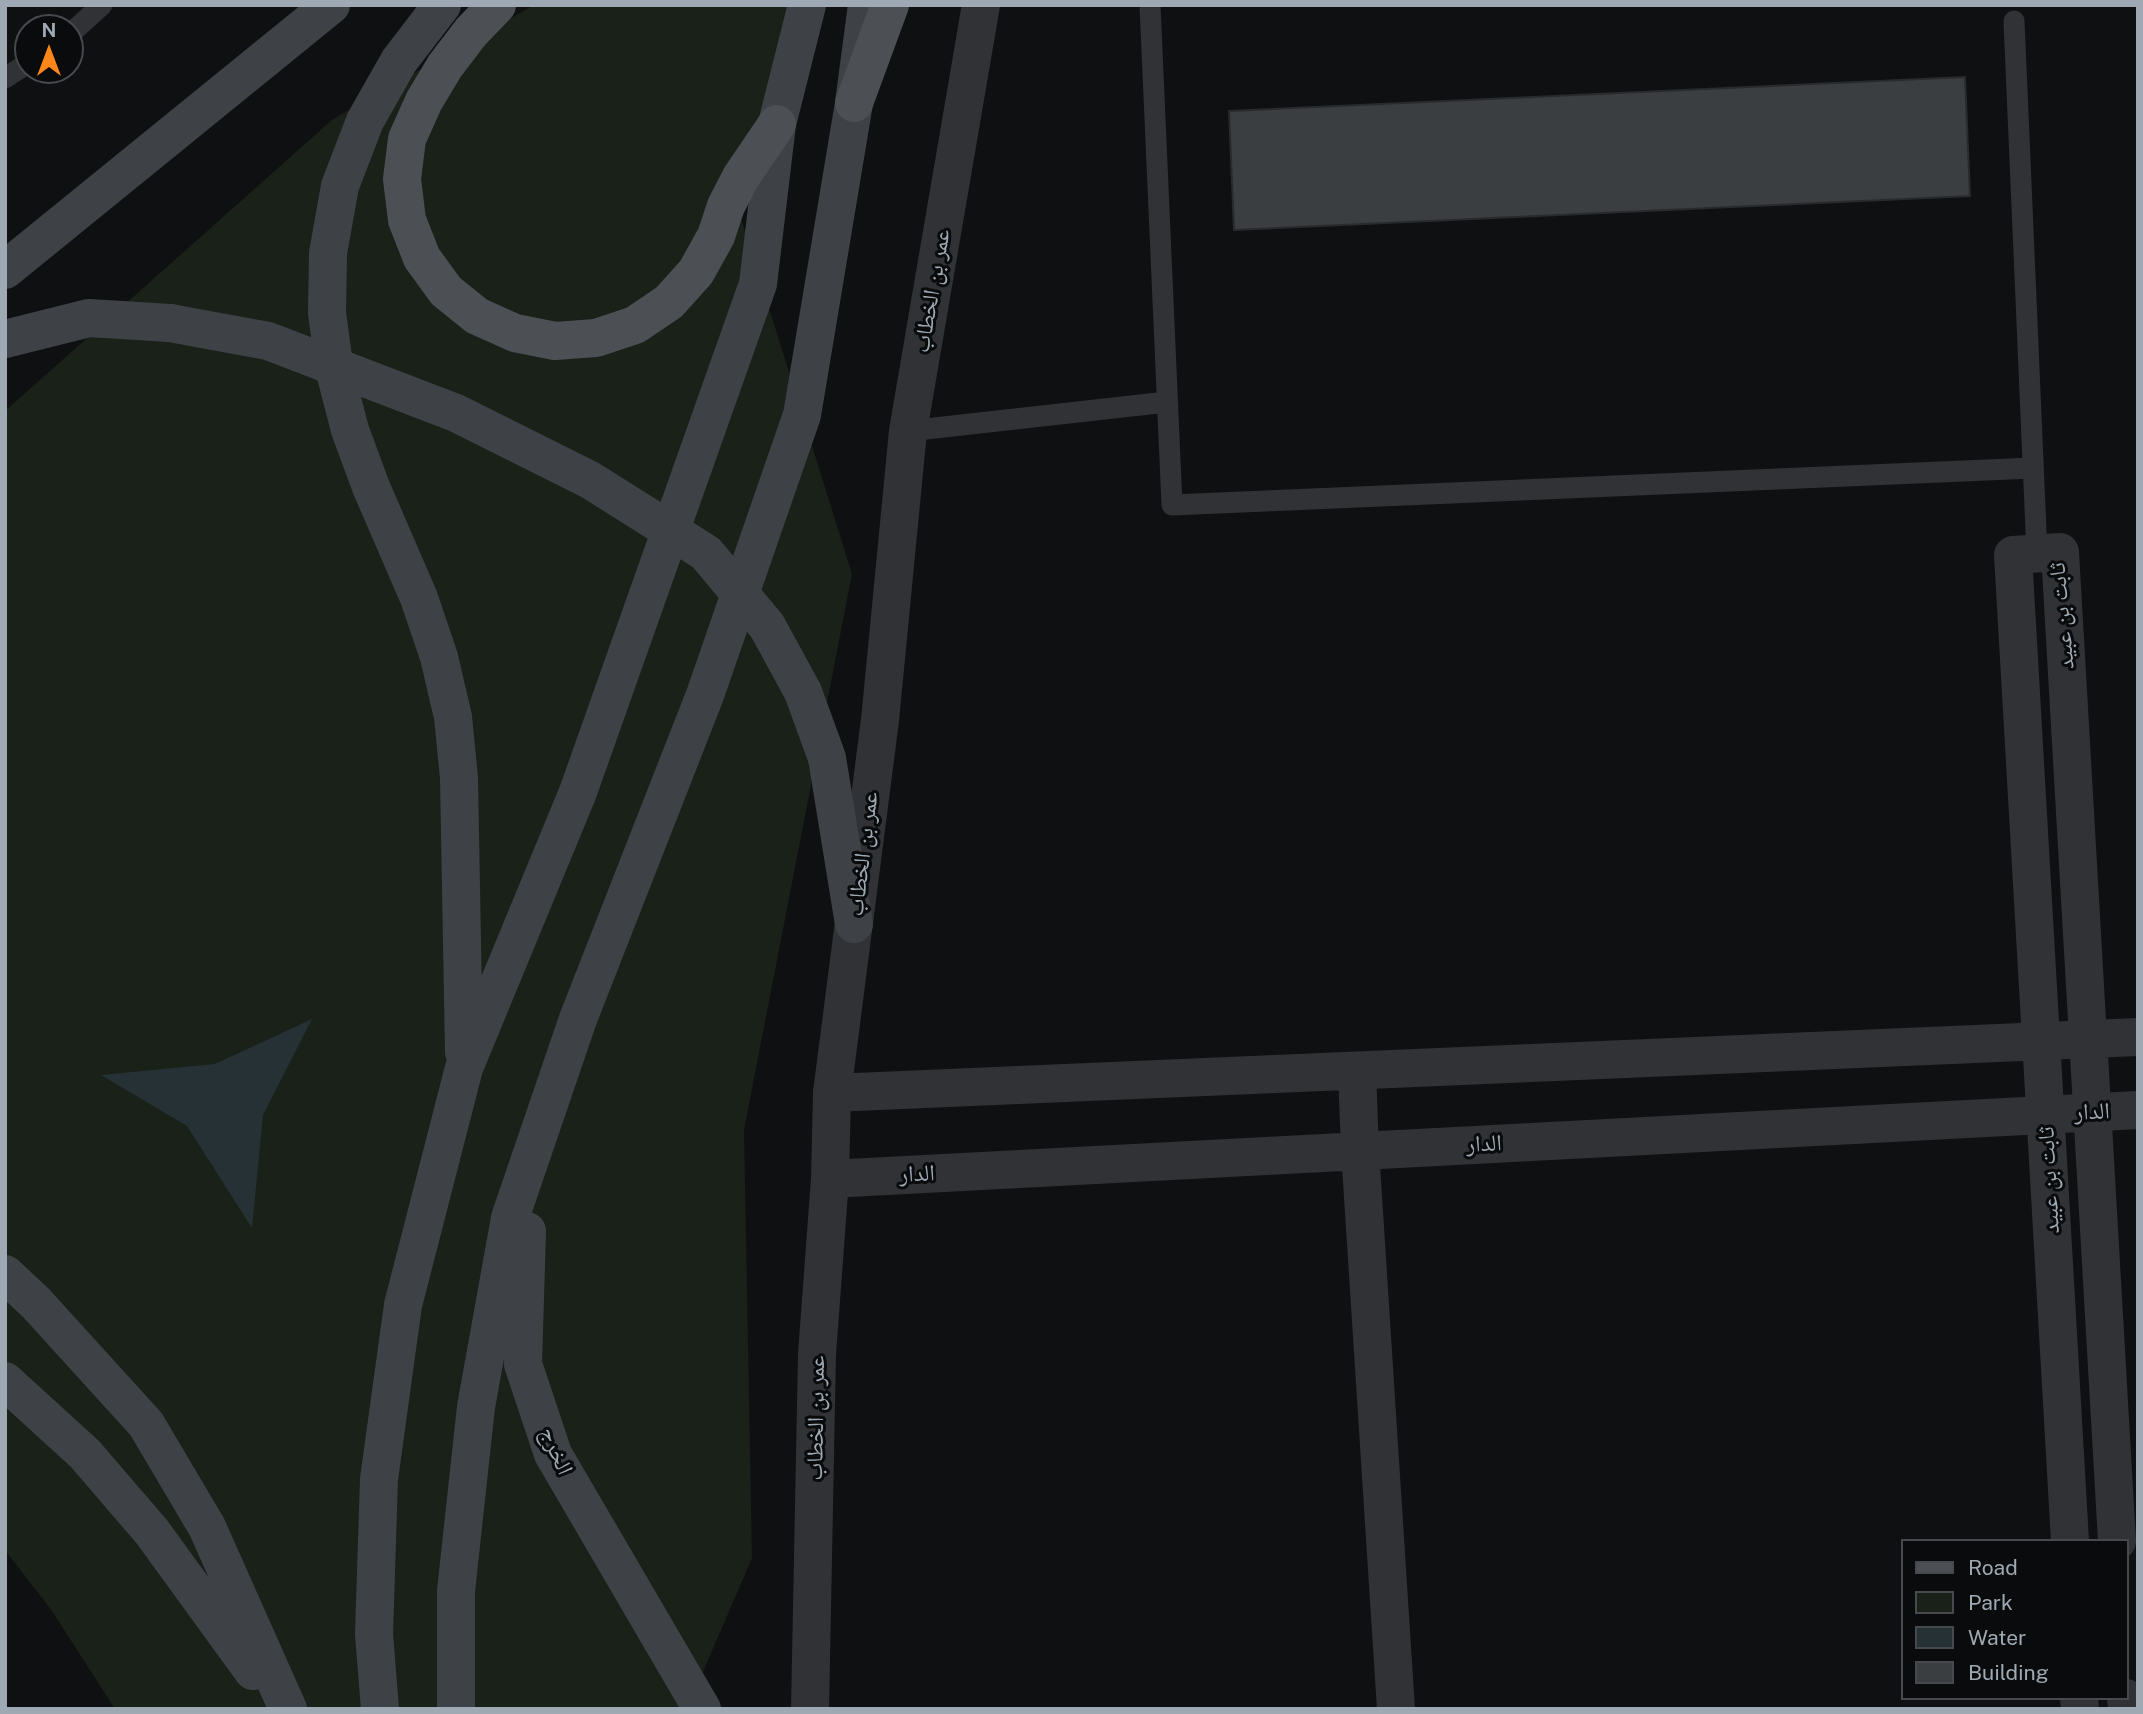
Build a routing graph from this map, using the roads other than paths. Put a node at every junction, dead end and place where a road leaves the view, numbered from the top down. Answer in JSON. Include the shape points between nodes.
{"nodes":[{"id":1,"x":102,"y":5,"type":"edge"},
{"id":2,"x":331,"y":5,"type":"edge"},
{"id":3,"x":442,"y":5,"type":"edge"},
{"id":4,"x":497,"y":5,"type":"edge"},
{"id":5,"x":807,"y":5,"type":"edge"},
{"id":6,"x":867,"y":5,"type":"edge"},
{"id":7,"x":890,"y":5,"type":"edge"},
{"id":8,"x":981,"y":5,"type":"edge"},
{"id":9,"x":1150,"y":5,"type":"edge"},
{"id":10,"x":84,"y":21,"type":"edge"},
{"id":11,"x":2014,"y":21,"type":"dead end"},
{"id":12,"x":854,"y":103,"type":"junction"},
{"id":13,"x":777,"y":124,"type":"junction"},
{"id":14,"x":5,"y":270,"type":"edge"},
{"id":15,"x":5,"y":339,"type":"edge"},
{"id":16,"x":1167,"y":402,"type":"junction"},
{"id":17,"x":908,"y":431,"type":"junction"},
{"id":18,"x":2033,"y":468,"type":"junction"},
{"id":19,"x":2037,"y":554,"type":"junction"},
{"id":20,"x":854,"y":924,"type":"junction"},
{"id":21,"x":2138,"y":1037,"type":"edge"},
{"id":22,"x":2088,"y":1040,"type":"junction"},
{"id":23,"x":2041,"y":1042,"type":"junction"},
{"id":24,"x":464,"y":1068,"type":"junction"},
{"id":25,"x":1357,"y":1071,"type":"junction"},
{"id":26,"x":832,"y":1093,"type":"junction"},
{"id":27,"x":2138,"y":1110,"type":"edge"},
{"id":28,"x":2092,"y":1112,"type":"junction"},
{"id":29,"x":2045,"y":1114,"type":"junction"},
{"id":30,"x":1360,"y":1150,"type":"junction"},
{"id":31,"x":530,"y":1161,"type":"junction"},
{"id":32,"x":830,"y":1179,"type":"junction"},
{"id":33,"x":5,"y":1274,"type":"edge"},
{"id":34,"x":5,"y":1381,"type":"edge"},
{"id":35,"x":2070,"y":1539,"type":"edge"},
{"id":36,"x":2117,"y":1539,"type":"edge"},
{"id":37,"x":280,"y":1709,"type":"edge"},
{"id":38,"x":288,"y":1709,"type":"edge"},
{"id":39,"x":380,"y":1709,"type":"edge"},
{"id":40,"x":457,"y":1709,"type":"edge"},
{"id":41,"x":702,"y":1709,"type":"edge"},
{"id":42,"x":810,"y":1709,"type":"edge"},
{"id":43,"x":1396,"y":1709,"type":"edge"}],
"edges":[{"from":1,"to":10,"type":"lane"},
{"from":2,"to":14,"type":"main road"},
{"from":3,"to":24,"type":"main road","via":[[399,61],[365,121],[340,186],[328,253],[327,313],[335,372],[350,430],[419,598],[453,717],[459,778]]},
{"from":4,"to":13,"type":"main road","via":[[444,66],[424,101],[407,139],[402,179],[407,220],[430,269],[446,290],[477,316],[515,333],[555,341],[596,338],[635,325],[669,302],[696,272],[741,177]]},
{"from":5,"to":13,"type":"main road"},
{"from":6,"to":12,"type":"main road"},
{"from":7,"to":12,"type":"main road"},
{"from":8,"to":17,"type":"street","name":"عمر بن الخطاب"},
{"from":9,"to":16,"type":"lane"},
{"from":11,"to":18,"type":"lane"},
{"from":12,"to":31,"type":"main road","via":[[802,415],[705,695],[578,1019]]},
{"from":13,"to":24,"type":"main road","via":[[758,284],[578,792]]},
{"from":15,"to":20,"type":"main road","bridge":true,"via":[[89,318],[170,323],[268,341],[457,413],[590,480],[706,553],[767,625],[803,692],[827,758]]},
{"from":16,"to":17,"type":"lane"},
{"from":16,"to":18,"type":"lane","via":[[1172,505]]},
{"from":17,"to":20,"type":"street","name":"عمر بن الخطاب","via":[[880,720]]},
{"from":18,"to":19,"type":"lane"},
{"from":19,"to":22,"type":"street","name":"ثابت بن عبيد","via":[[2060,552]]},
{"from":19,"to":23,"type":"street","name":"ثابت بن عبيد","via":[[2013,555]]},
{"from":20,"to":26,"type":"street","name":"عمر بن الخطاب"},
{"from":21,"to":22,"type":"street"},
{"from":22,"to":23,"type":"street"},
{"from":22,"to":28,"type":"street","name":"ثابت بن عبيد"},
{"from":23,"to":25,"type":"street"},
{"from":23,"to":29,"type":"street","name":"ثابت بن عبيد"},
{"from":24,"to":39,"type":"main road","via":[[403,1305],[381,1466],[374,1634]]},
{"from":25,"to":26,"type":"street"},
{"from":25,"to":30,"type":"street"},
{"from":26,"to":32,"type":"street","name":"عمر بن الخطاب"},
{"from":27,"to":28,"type":"street","name":"الدار"},
{"from":28,"to":29,"type":"street","name":"الدار"},
{"from":28,"to":36,"type":"street","name":"ثابت بن عبيد"},
{"from":29,"to":30,"type":"street","name":"الدار"},
{"from":29,"to":35,"type":"street","name":"ثابت بن عبيد"},
{"from":30,"to":32,"type":"street","name":"الدار"},
{"from":30,"to":43,"type":"street"},
{"from":31,"to":40,"type":"main road","via":[[510,1218],[476,1406],[457,1591]]},
{"from":31,"to":41,"type":"main road","name":"الخرج","via":[[523,1364],[554,1454]]},
{"from":32,"to":42,"type":"street","name":"عمر بن الخطاب","via":[[817,1354]]},
{"from":33,"to":38,"type":"main road","via":[[146,1424],[207,1527]]},
{"from":34,"to":37,"type":"main road","via":[[85,1454],[152,1532]]}]}
